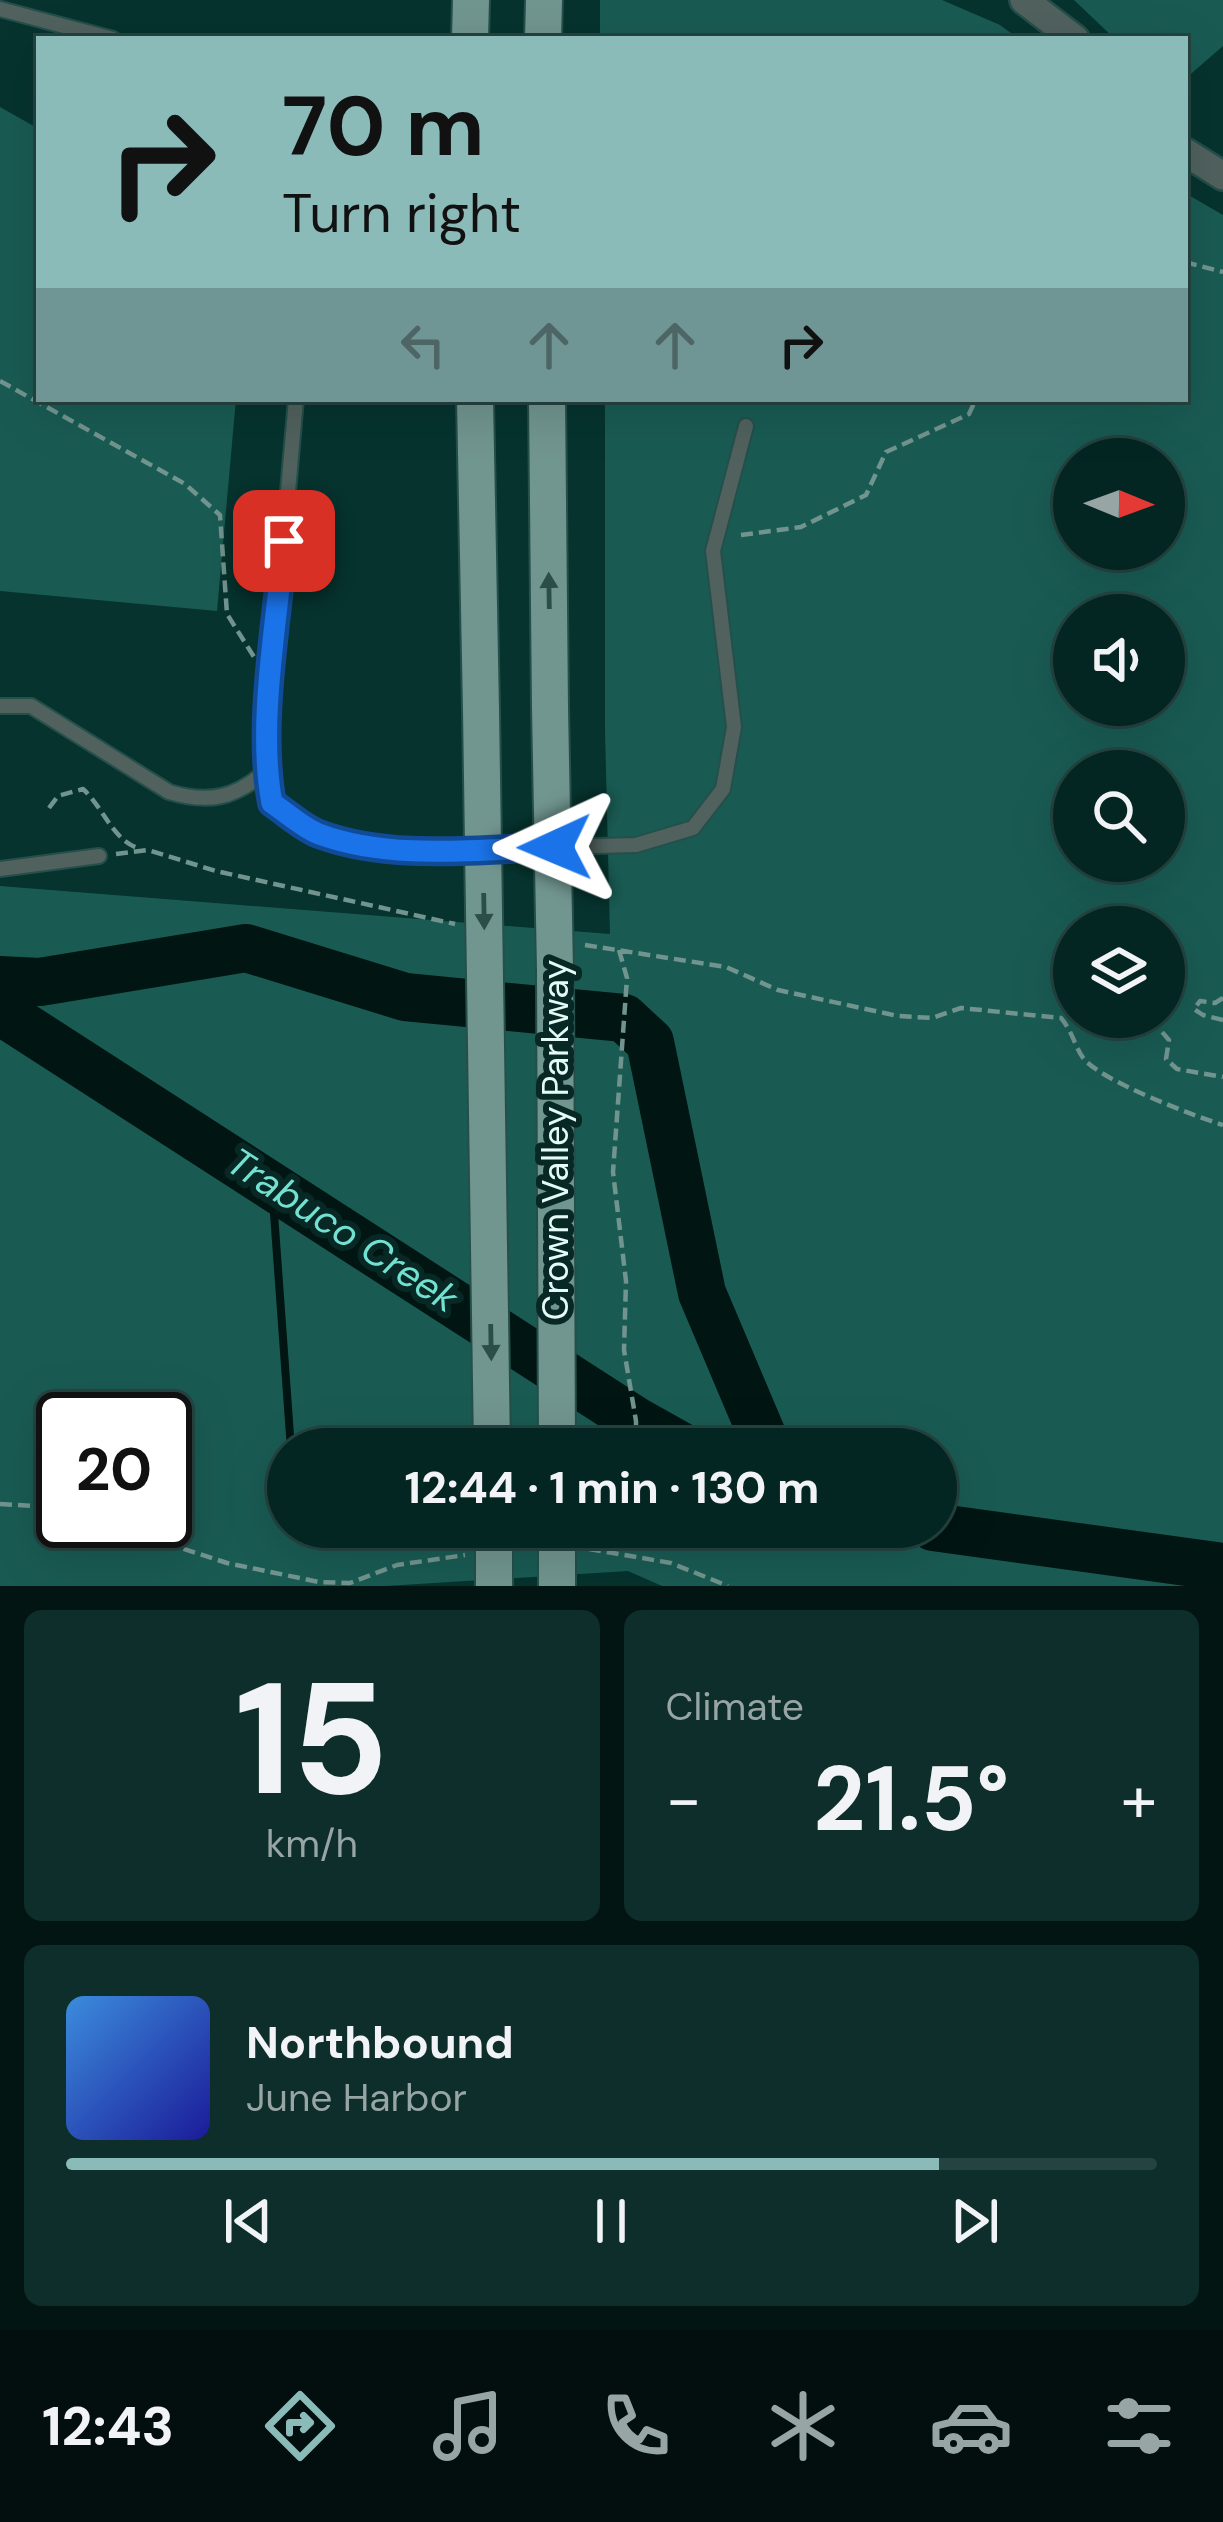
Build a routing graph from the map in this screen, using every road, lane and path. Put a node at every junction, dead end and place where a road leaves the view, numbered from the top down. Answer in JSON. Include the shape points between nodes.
{"nodes":[{"id":1,"x":471,"y":0,"type":"edge"},
{"id":2,"x":544,"y":0,"type":"edge"},
{"id":3,"x":1024,"y":0,"type":"edge"},
{"id":4,"x":0,"y":9,"type":"edge"},
{"id":5,"x":102,"y":36,"type":"edge"},
{"id":6,"x":470,"y":36,"type":"edge"},
{"id":7,"x":543,"y":36,"type":"edge"},
{"id":8,"x":1071,"y":36,"type":"edge"},
{"id":9,"x":1188,"y":154,"type":"edge"},
{"id":10,"x":1223,"y":176,"type":"edge"},
{"id":11,"x":1188,"y":263,"type":"edge"},
{"id":12,"x":1223,"y":272,"type":"edge"},
{"id":13,"x":0,"y":381,"type":"edge"},
{"id":14,"x":36,"y":401,"type":"edge"},
{"id":15,"x":38,"y":402,"type":"edge"},
{"id":16,"x":296,"y":402,"type":"edge"},
{"id":17,"x":475,"y":402,"type":"edge"},
{"id":18,"x":547,"y":402,"type":"edge"},
{"id":19,"x":975,"y":402,"type":"edge"},
{"id":20,"x":746,"y":426,"type":"dead end"},
{"id":21,"x":716,"y":539,"type":"junction"},
{"id":22,"x":272,"y":683,"type":"junction"},
{"id":23,"x":0,"y":706,"type":"edge"},
{"id":24,"x":266,"y":771,"type":"junction"},
{"id":25,"x":49,"y":808,"type":"dead end"},
{"id":26,"x":148,"y":850,"type":"junction"},
{"id":27,"x":99,"y":856,"type":"joint"},
{"id":28,"x":0,"y":869,"type":"edge"},
{"id":29,"x":464,"y":925,"type":"dead end"},
{"id":30,"x":574,"y":943,"type":"dead end"},
{"id":31,"x":619,"y":950,"type":"junction"},
{"id":32,"x":1223,"y":998,"type":"edge"},
{"id":33,"x":1053,"y":1017,"type":"edge"},
{"id":34,"x":1223,"y":1019,"type":"edge"},
{"id":35,"x":1076,"y":1038,"type":"edge"},
{"id":36,"x":1167,"y":1038,"type":"edge"},
{"id":37,"x":1223,"y":1077,"type":"edge"},
{"id":38,"x":1223,"y":1125,"type":"edge"},
{"id":39,"x":492,"y":1428,"type":"edge"},
{"id":40,"x":556,"y":1428,"type":"edge"},
{"id":41,"x":636,"y":1428,"type":"edge"},
{"id":42,"x":0,"y":1504,"type":"edge"},
{"id":43,"x":36,"y":1507,"type":"edge"},
{"id":44,"x":181,"y":1548,"type":"edge"},
{"id":45,"x":456,"y":1548,"type":"edge"},
{"id":46,"x":486,"y":1548,"type":"edge"},
{"id":47,"x":564,"y":1548,"type":"edge"},
{"id":48,"x":605,"y":1548,"type":"edge"},
{"id":49,"x":629,"y":1548,"type":"edge"},
{"id":50,"x":629,"y":1554,"type":"junction"},
{"id":51,"x":318,"y":1584,"type":"edge"},
{"id":52,"x":494,"y":1586,"type":"edge"},
{"id":53,"x":557,"y":1586,"type":"edge"},
{"id":54,"x":728,"y":1586,"type":"edge"}],
"edges":[{"from":1,"to":6,"type":"main road"},
{"from":2,"to":7,"type":"main road"},
{"from":3,"to":8,"type":"street"},
{"from":4,"to":5,"type":"lane"},
{"from":9,"to":10,"type":"street"},
{"from":11,"to":12,"type":"path"},
{"from":13,"to":14,"type":"path"},
{"from":15,"to":22,"type":"path","via":[[185,484],[220,515],[227,614]]},
{"from":16,"to":22,"type":"lane"},
{"from":17,"to":39,"type":"main road","name":"Crown Valley Parkway","one_way":true,"bridge":true},
{"from":40,"to":18,"type":"main road","name":"Crown Valley Parkway","one_way":true,"bridge":true},
{"from":19,"to":21,"type":"path","via":[[969,414],[886,452],[866,495],[802,527]]},
{"from":20,"to":21,"type":"lane"},
{"from":21,"to":24,"type":"lane","via":[[734,727],[723,788],[693,828],[636,845],[359,844],[316,833],[272,803]]},
{"from":22,"to":24,"type":"lane"},
{"from":23,"to":24,"type":"lane","via":[[31,706],[195,800],[246,789]]},
{"from":25,"to":26,"type":"path","via":[[58,796],[83,789],[132,847]]},
{"from":26,"to":27,"type":"path"},
{"from":26,"to":29,"type":"path"},
{"from":27,"to":28,"type":"lane"},
{"from":30,"to":31,"type":"path"},
{"from":31,"to":33,"type":"path","via":[[726,967],[778,990],[898,1016],[932,1018],[961,1008]]},
{"from":31,"to":41,"type":"path","via":[[627,978],[614,1172]]},
{"from":32,"to":34,"type":"path","via":[[1194,1009]]},
{"from":35,"to":38,"type":"path","via":[[1084,1059],[1126,1086]]},
{"from":36,"to":37,"type":"path","via":[[1166,1059],[1177,1069]]},
{"from":42,"to":43,"type":"path"},
{"from":44,"to":51,"type":"path"},
{"from":45,"to":51,"type":"path","via":[[350,1582]]},
{"from":46,"to":52,"type":"main road","bridge":true},
{"from":47,"to":53,"type":"main road","bridge":true},
{"from":48,"to":50,"type":"path"},
{"from":49,"to":50,"type":"path"},
{"from":50,"to":54,"type":"path"}]}
